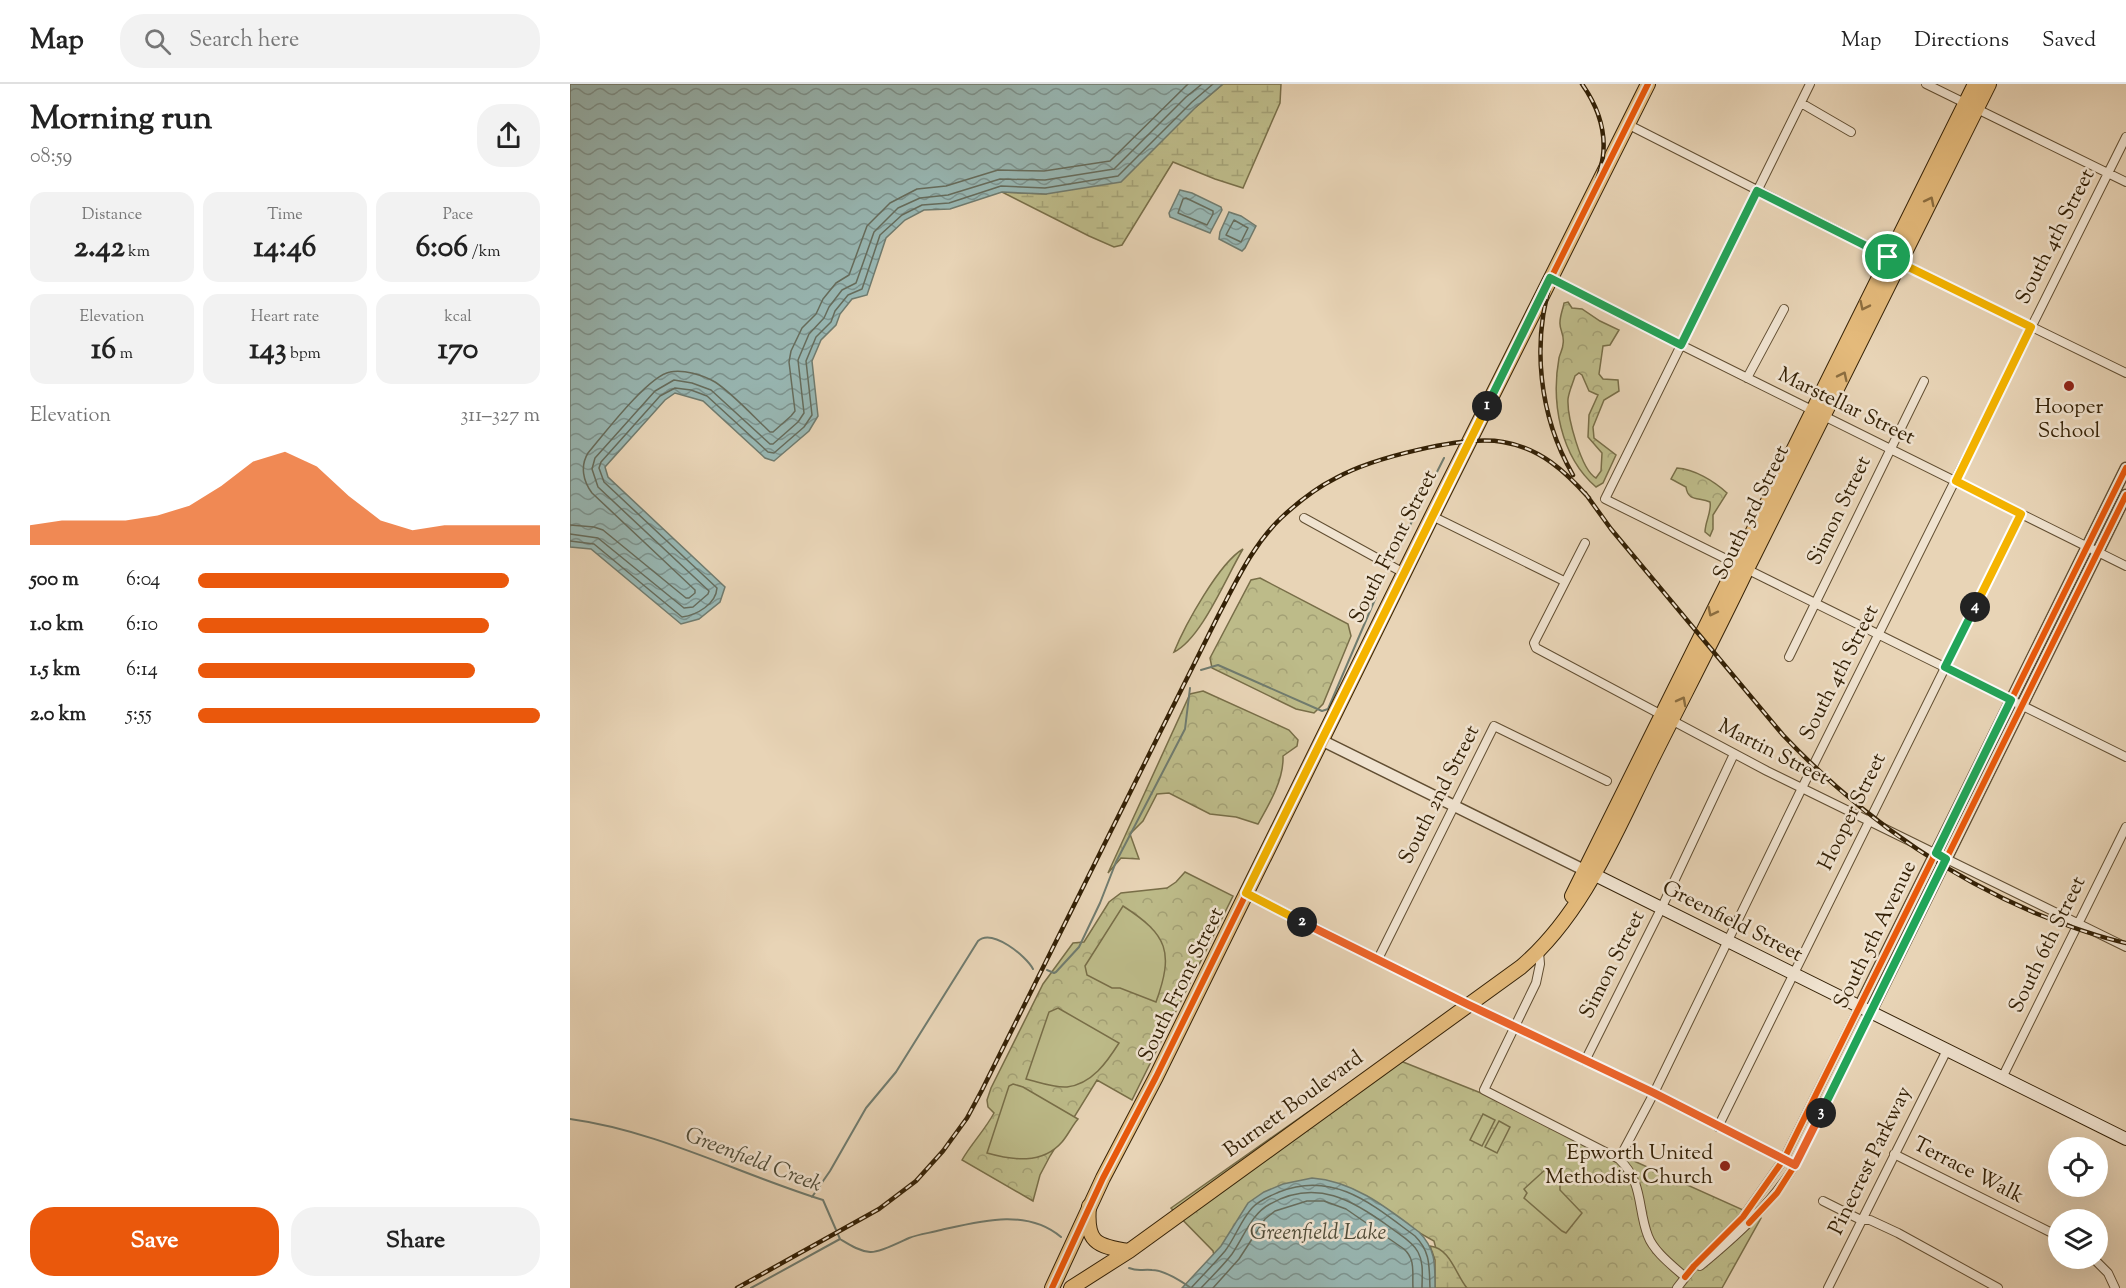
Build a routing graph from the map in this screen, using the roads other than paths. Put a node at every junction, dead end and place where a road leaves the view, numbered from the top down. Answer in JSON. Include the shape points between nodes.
{"nodes":[{"id":1,"x":1648,"y":84,"type":"edge"},
{"id":2,"x":1810,"y":84,"type":"edge"},
{"id":3,"x":1926,"y":84,"type":"edge"},
{"id":4,"x":1975,"y":84,"type":"edge"},
{"id":5,"x":1989,"y":84,"type":"edge"},
{"id":6,"x":1801,"y":103,"type":"junction"},
{"id":7,"x":1971,"y":106,"type":"junction"},
{"id":8,"x":1629,"y":125,"type":"junction"},
{"id":9,"x":1851,"y":132,"type":"dead end"},
{"id":10,"x":2126,"y":136,"type":"edge"},
{"id":11,"x":2108,"y":173,"type":"junction"},
{"id":12,"x":2126,"y":182,"type":"edge"},
{"id":13,"x":1757,"y":191,"type":"junction"},
{"id":14,"x":1894,"y":259,"type":"junction"},
{"id":15,"x":1550,"y":278,"type":"junction"},
{"id":16,"x":1784,"y":309,"type":"dead end"},
{"id":17,"x":2031,"y":327,"type":"junction"},
{"id":18,"x":1681,"y":345,"type":"junction"},
{"id":19,"x":2126,"y":373,"type":"edge"},
{"id":20,"x":1747,"y":378,"type":"junction"},
{"id":21,"x":1924,"y":381,"type":"dead end"},
{"id":22,"x":1818,"y":413,"type":"junction"},
{"id":23,"x":1890,"y":449,"type":"junction"},
{"id":24,"x":2126,"y":468,"type":"edge"},
{"id":25,"x":1956,"y":481,"type":"junction"},
{"id":26,"x":2126,"y":495,"type":"edge"},
{"id":27,"x":2021,"y":514,"type":"junction"},
{"id":28,"x":1432,"y":516,"type":"junction"},
{"id":29,"x":1304,"y":518,"type":"dead end"},
{"id":30,"x":1585,"y":543,"type":"dead end"},
{"id":31,"x":2087,"y":546,"type":"junction"},
{"id":32,"x":2098,"y":552,"type":"junction"},
{"id":33,"x":1742,"y":566,"type":"junction"},
{"id":34,"x":2126,"y":566,"type":"edge"},
{"id":35,"x":1404,"y":573,"type":"junction"},
{"id":36,"x":1564,"y":581,"type":"junction"},
{"id":37,"x":1815,"y":603,"type":"junction"},
{"id":38,"x":1879,"y":634,"type":"junction"},
{"id":39,"x":1789,"y":657,"type":"dead end"},
{"id":40,"x":1945,"y":667,"type":"junction"},
{"id":41,"x":2011,"y":700,"type":"junction"},
{"id":42,"x":2022,"y":705,"type":"junction"},
{"id":43,"x":1667,"y":718,"type":"junction"},
{"id":44,"x":1321,"y":740,"type":"junction"},
{"id":45,"x":1734,"y":754,"type":"junction"},
{"id":46,"x":2126,"y":757,"type":"edge"},
{"id":47,"x":1606,"y":781,"type":"dead end"},
{"id":48,"x":1802,"y":788,"type":"junction"},
{"id":49,"x":1453,"y":806,"type":"junction"},
{"id":50,"x":1868,"y":820,"type":"junction"},
{"id":51,"x":2126,"y":827,"type":"edge"},
{"id":52,"x":1936,"y":853,"type":"junction"},
{"id":53,"x":1946,"y":859,"type":"junction"},
{"id":54,"x":1589,"y":872,"type":"junction"},
{"id":55,"x":1246,"y":893,"type":"junction"},
{"id":56,"x":1661,"y":909,"type":"junction"},
{"id":57,"x":2078,"y":924,"type":"junction"},
{"id":58,"x":1729,"y":942,"type":"junction"},
{"id":59,"x":2126,"y":947,"type":"edge"},
{"id":60,"x":1539,"y":952,"type":"junction"},
{"id":61,"x":1378,"y":959,"type":"junction"},
{"id":62,"x":1794,"y":975,"type":"junction"},
{"id":63,"x":1469,"y":1005,"type":"junction"},
{"id":64,"x":1865,"y":1010,"type":"junction"},
{"id":65,"x":1515,"y":1026,"type":"junction"},
{"id":66,"x":1947,"y":1050,"type":"junction"},
{"id":67,"x":1585,"y":1061,"type":"junction"},
{"id":68,"x":2002,"y":1078,"type":"junction"},
{"id":69,"x":1654,"y":1093,"type":"junction"},
{"id":70,"x":1718,"y":1127,"type":"junction"},
{"id":71,"x":2126,"y":1139,"type":"edge"},
{"id":72,"x":1894,"y":1154,"type":"junction"},
{"id":73,"x":1619,"y":1159,"type":"junction"},
{"id":74,"x":1784,"y":1160,"type":"junction"},
{"id":75,"x":1795,"y":1165,"type":"junction"},
{"id":76,"x":1822,"y":1201,"type":"dead end"},
{"id":77,"x":1089,"y":1206,"type":"junction"},
{"id":78,"x":1861,"y":1220,"type":"junction"},
{"id":79,"x":2048,"y":1231,"type":"edge"},
{"id":80,"x":1129,"y":1251,"type":"junction"},
{"id":81,"x":2104,"y":1269,"type":"edge"},
{"id":82,"x":1685,"y":1277,"type":"junction"},
{"id":83,"x":1987,"y":1285,"type":"edge"},
{"id":84,"x":1052,"y":1288,"type":"edge"},
{"id":85,"x":1071,"y":1288,"type":"edge"},
{"id":86,"x":1090,"y":1288,"type":"edge"},
{"id":87,"x":1677,"y":1288,"type":"edge"},
{"id":88,"x":1828,"y":1288,"type":"edge"},
{"id":89,"x":1998,"y":1288,"type":"edge"},
{"id":90,"x":2115,"y":1288,"type":"edge"}],
"edges":[{"from":1,"to":8,"type":"main road","name":"South Front Street"},
{"from":2,"to":6,"type":"street"},
{"from":3,"to":7,"type":"street"},
{"from":4,"to":7,"type":"main road","name":"South 3rd Street"},
{"from":5,"to":7,"type":"main road","name":"South 3rd Street"},
{"from":6,"to":9,"type":"street"},
{"from":6,"to":13,"type":"street"},
{"from":7,"to":11,"type":"street"},
{"from":7,"to":14,"type":"main road","name":"South 3rd Street"},
{"from":8,"to":13,"type":"street"},
{"from":8,"to":15,"type":"main road","name":"South Front Street"},
{"from":10,"to":11,"type":"street","name":"South 4th Street"},
{"from":11,"to":12,"type":"street"},
{"from":11,"to":17,"type":"street","name":"South 4th Street"},
{"from":13,"to":14,"type":"street"},
{"from":13,"to":18,"type":"street"},
{"from":14,"to":17,"type":"street"},
{"from":14,"to":22,"type":"main road","name":"South 3rd Street"},
{"from":15,"to":18,"type":"street","name":"Marstellar Street"},
{"from":15,"to":28,"type":"main road","name":"South Front Street"},
{"from":16,"to":20,"type":"street"},
{"from":17,"to":19,"type":"street"},
{"from":17,"to":25,"type":"street","name":"South 4th Street"},
{"from":18,"to":20,"type":"street","name":"Marstellar Street"},
{"from":18,"to":33,"type":"street","via":[[1605,499]]},
{"from":20,"to":22,"type":"street","name":"Marstellar Street"},
{"from":21,"to":23,"type":"street","name":"Simon Street"},
{"from":22,"to":23,"type":"street","name":"Marstellar Street"},
{"from":22,"to":33,"type":"main road","name":"South 3rd Street"},
{"from":23,"to":25,"type":"street","name":"Marstellar Street"},
{"from":23,"to":37,"type":"street","name":"Simon Street"},
{"from":24,"to":31,"type":"street","name":"South 5th Avenue"},
{"from":25,"to":27,"type":"street","name":"Marstellar Street"},
{"from":25,"to":38,"type":"street","name":"South 4th Street"},
{"from":26,"to":32,"type":"street","name":"South 5th Avenue"},
{"from":27,"to":31,"type":"street","name":"Marstellar Street"},
{"from":27,"to":40,"type":"street","name":"Hooper Street"},
{"from":28,"to":35,"type":"main road","name":"South Front Street"},
{"from":28,"to":36,"type":"street"},
{"from":29,"to":35,"type":"street"},
{"from":30,"to":36,"type":"street"},
{"from":31,"to":32,"type":"street","name":"Marstellar Street"},
{"from":31,"to":41,"type":"street","name":"South 5th Avenue"},
{"from":32,"to":34,"type":"street","name":"Marstellar Street"},
{"from":32,"to":42,"type":"street","name":"South 5th Avenue"},
{"from":33,"to":37,"type":"street"},
{"from":33,"to":43,"type":"main road","name":"South 3rd Street","via":[[1709,649]]},
{"from":35,"to":44,"type":"main road","name":"South Front Street"},
{"from":36,"to":43,"type":"street","name":"Martin Street","via":[[1534,643],[1536,648]]},
{"from":37,"to":38,"type":"street"},
{"from":37,"to":39,"type":"street","name":"Simon Street"},
{"from":38,"to":40,"type":"street"},
{"from":38,"to":48,"type":"street","name":"South 4th Street"},
{"from":40,"to":41,"type":"street"},
{"from":40,"to":50,"type":"street","name":"Hooper Street"},
{"from":41,"to":42,"type":"street"},
{"from":41,"to":52,"type":"street","name":"South 5th Avenue"},
{"from":42,"to":46,"type":"street"},
{"from":42,"to":53,"type":"street","name":"South 5th Avenue"},
{"from":43,"to":45,"type":"street","name":"Martin Street"},
{"from":43,"to":54,"type":"main road","name":"South 3rd Street"},
{"from":44,"to":49,"type":"street","name":"Greenfield Street"},
{"from":44,"to":55,"type":"main road","name":"South Front Street"},
{"from":45,"to":48,"type":"street","name":"Martin Street"},
{"from":45,"to":56,"type":"street","name":"Simon Street"},
{"from":47,"to":49,"type":"street","name":"South 2nd Street","via":[[1494,726]]},
{"from":48,"to":50,"type":"street","name":"Martin Street"},
{"from":48,"to":58,"type":"street","name":"South 4th Street"},
{"from":49,"to":54,"type":"street","name":"Greenfield Street"},
{"from":49,"to":61,"type":"street","name":"South 2nd Street"},
{"from":50,"to":52,"type":"street","name":"Martin Street"},
{"from":50,"to":62,"type":"street","name":"Hooper Street"},
{"from":51,"to":57,"type":"street","name":"South 6th Street"},
{"from":52,"to":53,"type":"street","name":"Martin Street"},
{"from":52,"to":64,"type":"street","name":"South 5th Avenue"},
{"from":53,"to":57,"type":"street","name":"Martin Street"},
{"from":53,"to":64,"type":"street","name":"South 5th Avenue"},
{"from":54,"to":56,"type":"main road","name":"Greenfield Street"},
{"from":54,"to":60,"type":"main road","name":"South 3rd Street","via":[[1563,924]]},
{"from":55,"to":61,"type":"street"},
{"from":55,"to":77,"type":"main road","name":"South Front Street"},
{"from":56,"to":58,"type":"main road","name":"Greenfield Street"},
{"from":56,"to":67,"type":"street","name":"Simon Street"},
{"from":57,"to":59,"type":"street","name":"Martin Street"},
{"from":57,"to":68,"type":"street","name":"South 6th Street"},
{"from":58,"to":62,"type":"main road","name":"Greenfield Street"},
{"from":58,"to":69,"type":"street","name":"South 4th Street"},
{"from":60,"to":63,"type":"main road","name":"Burnett Boulevard"},
{"from":60,"to":65,"type":"street","via":[[1536,983]]},
{"from":61,"to":63,"type":"street"},
{"from":62,"to":64,"type":"main road","name":"Greenfield Street"},
{"from":62,"to":70,"type":"street","name":"Hooper Street"},
{"from":63,"to":65,"type":"street"},
{"from":63,"to":80,"type":"main road","name":"Burnett Boulevard"},
{"from":64,"to":66,"type":"main road","name":"Greenfield Street"},
{"from":64,"to":74,"type":"street","name":"South 5th Avenue"},
{"from":64,"to":75,"type":"street","name":"South 5th Avenue"},
{"from":65,"to":67,"type":"street"},
{"from":65,"to":73,"type":"street","via":[[1484,1090]]},
{"from":66,"to":68,"type":"main road","name":"Greenfield Street"},
{"from":66,"to":72,"type":"street","name":"Pinecrest Parkway"},
{"from":67,"to":69,"type":"street"},
{"from":68,"to":71,"type":"main road","name":"Greenfield Street"},
{"from":69,"to":70,"type":"street"},
{"from":69,"to":73,"type":"street","name":"South 4th Street"},
{"from":70,"to":74,"type":"street"},
{"from":72,"to":78,"type":"street","name":"Pinecrest Parkway"},
{"from":72,"to":79,"type":"street","name":"Terrace Walk"},
{"from":73,"to":82,"type":"street","via":[[1631,1171],[1652,1243]]},
{"from":74,"to":75,"type":"street"},
{"from":74,"to":82,"type":"street","name":"South 5th Avenue","via":[[1743,1217]]},
{"from":75,"to":82,"type":"street","name":"South 5th Avenue","via":[[1769,1202],[1724,1247]]},
{"from":76,"to":78,"type":"street"},
{"from":77,"to":80,"type":"main road","via":[[1088,1224],[1096,1242]]},
{"from":77,"to":84,"type":"main road","name":"South Front Street"},
{"from":78,"to":83,"type":"street","via":[[1898,1233]]},
{"from":78,"to":88,"type":"street","name":"Pinecrest Parkway"},
{"from":80,"to":85,"type":"main road","name":"Burnett Boulevard"},
{"from":80,"to":86,"type":"main road"},
{"from":81,"to":90,"type":"street"},
{"from":82,"to":87,"type":"street"},
{"from":83,"to":89,"type":"street"}]}
